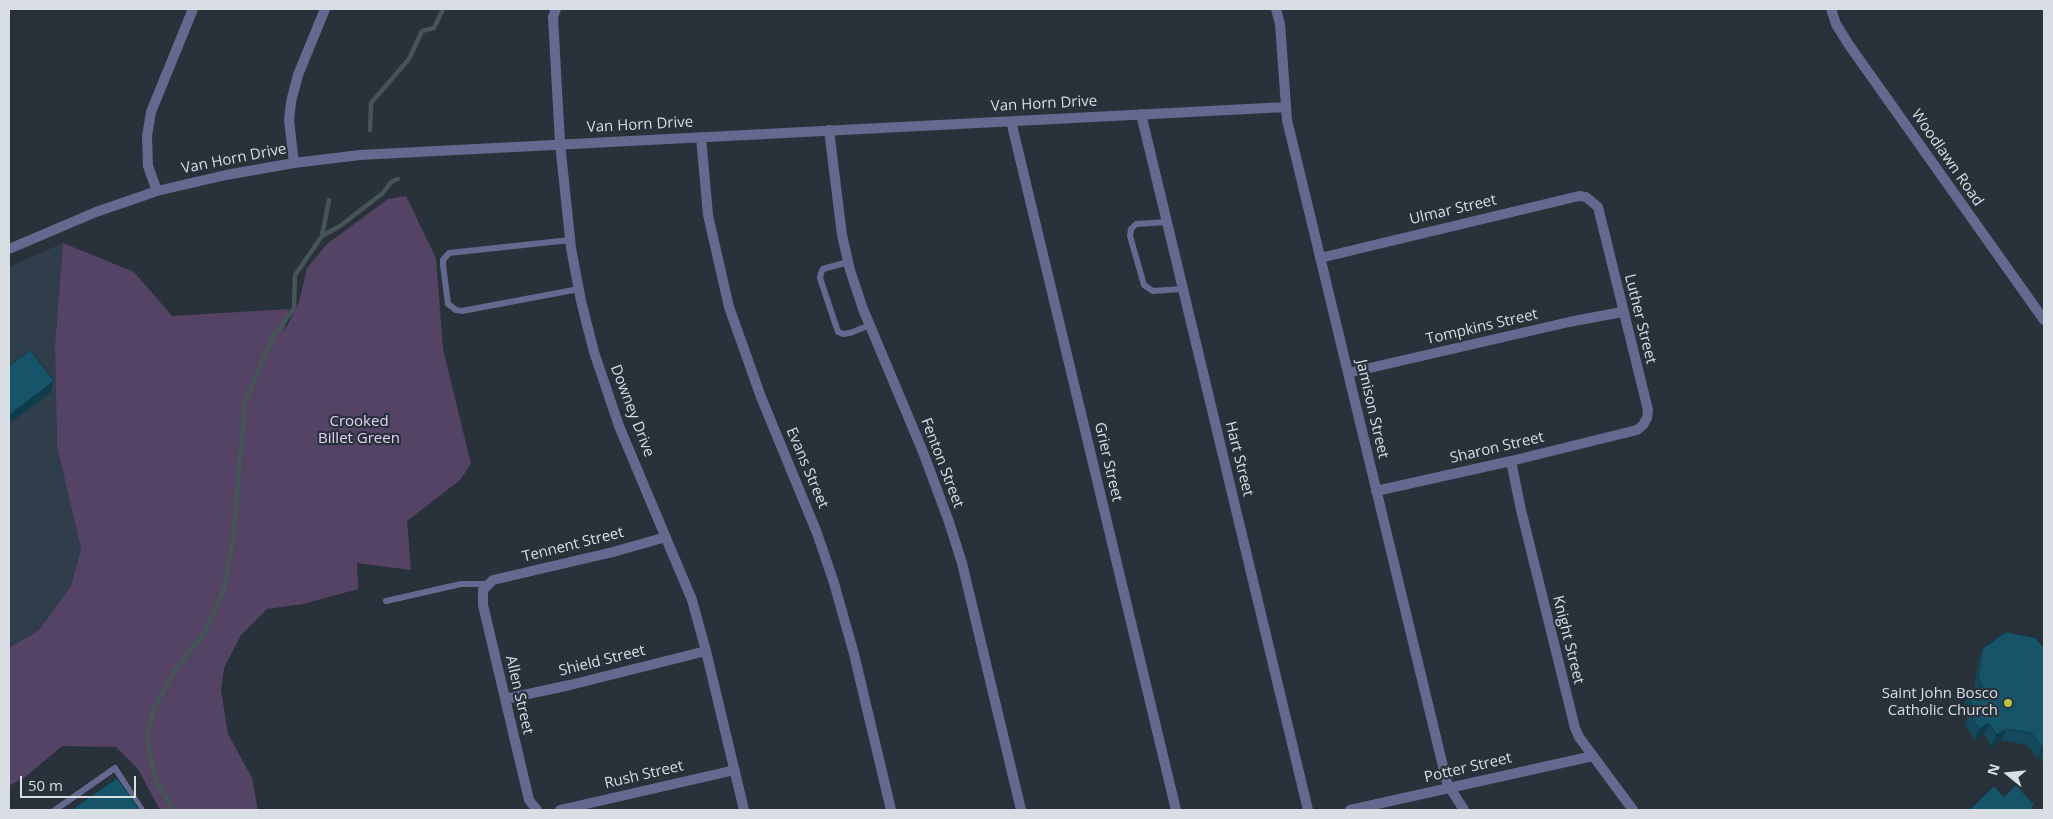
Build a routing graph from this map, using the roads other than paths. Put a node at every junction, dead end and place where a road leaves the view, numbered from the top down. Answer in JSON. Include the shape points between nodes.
{"nodes":[{"id":1,"x":192,"y":9,"type":"edge"},
{"id":2,"x":326,"y":9,"type":"edge"},
{"id":3,"x":556,"y":9,"type":"edge"},
{"id":4,"x":1276,"y":9,"type":"edge"},
{"id":5,"x":1831,"y":9,"type":"edge"},
{"id":6,"x":1286,"y":107,"type":"junction"},
{"id":7,"x":1141,"y":114,"type":"junction"},
{"id":8,"x":1011,"y":121,"type":"junction"},
{"id":9,"x":829,"y":130,"type":"junction"},
{"id":10,"x":700,"y":137,"type":"junction"},
{"id":11,"x":560,"y":144,"type":"junction"},
{"id":12,"x":294,"y":162,"type":"junction"},
{"id":13,"x":157,"y":191,"type":"junction"},
{"id":14,"x":1592,"y":200,"type":"joint"},
{"id":15,"x":1167,"y":222,"type":"junction"},
{"id":16,"x":570,"y":240,"type":"junction"},
{"id":17,"x":9,"y":248,"type":"edge"},
{"id":18,"x":1320,"y":258,"type":"junction"},
{"id":19,"x":848,"y":262,"type":"junction"},
{"id":20,"x":579,"y":289,"type":"junction"},
{"id":21,"x":1182,"y":289,"type":"junction"},
{"id":22,"x":1622,"y":312,"type":"junction"},
{"id":23,"x":2044,"y":320,"type":"edge"},
{"id":24,"x":870,"y":326,"type":"junction"},
{"id":25,"x":1348,"y":373,"type":"junction"},
{"id":26,"x":1624,"y":433,"type":"joint"},
{"id":27,"x":1511,"y":461,"type":"junction"},
{"id":28,"x":1376,"y":491,"type":"junction"},
{"id":29,"x":666,"y":537,"type":"junction"},
{"id":30,"x":487,"y":584,"type":"junction"},
{"id":31,"x":386,"y":601,"type":"dead end"},
{"id":32,"x":706,"y":651,"type":"junction"},
{"id":33,"x":505,"y":698,"type":"junction"},
{"id":34,"x":1592,"y":756,"type":"junction"},
{"id":35,"x":735,"y":770,"type":"junction"},
{"id":36,"x":1449,"y":787,"type":"junction"},
{"id":37,"x":55,"y":810,"type":"edge"},
{"id":38,"x":142,"y":810,"type":"edge"},
{"id":39,"x":537,"y":810,"type":"edge"},
{"id":40,"x":560,"y":810,"type":"edge"},
{"id":41,"x":744,"y":810,"type":"edge"},
{"id":42,"x":891,"y":810,"type":"edge"},
{"id":43,"x":1021,"y":810,"type":"edge"},
{"id":44,"x":1176,"y":810,"type":"edge"},
{"id":45,"x":1308,"y":810,"type":"edge"},
{"id":46,"x":1350,"y":810,"type":"edge"},
{"id":47,"x":1464,"y":810,"type":"edge"},
{"id":48,"x":1633,"y":810,"type":"edge"}],
"edges":[{"from":1,"to":13,"type":"street","via":[[151,112],[146,147],[148,166]]},
{"from":2,"to":12,"type":"street","via":[[298,75],[291,102],[289,120]]},
{"from":3,"to":11,"type":"street","name":"Downey Drive","via":[[553,16]]},
{"from":4,"to":6,"type":"street","name":"Jamison Street"},
{"from":5,"to":23,"type":"street","name":"Woodlawn Road","via":[[1849,45]]},
{"from":6,"to":7,"type":"street","name":"Van Horn Drive"},
{"from":6,"to":18,"type":"street","name":"Jamison Street"},
{"from":7,"to":8,"type":"street","name":"Van Horn Drive"},
{"from":7,"to":15,"type":"street","name":"Hart Street"},
{"from":8,"to":9,"type":"street","name":"Van Horn Drive"},
{"from":8,"to":44,"type":"street","name":"Grier Street"},
{"from":9,"to":10,"type":"street","name":"Van Horn Drive"},
{"from":9,"to":19,"type":"street","name":"Fenton Street"},
{"from":10,"to":11,"type":"street","name":"Van Horn Drive"},
{"from":10,"to":42,"type":"street","name":"Evans Street","via":[[708,215],[729,307],[834,583]]},
{"from":11,"to":12,"type":"street","name":"Van Horn Drive","via":[[360,155]]},
{"from":11,"to":16,"type":"street","name":"Downey Drive"},
{"from":12,"to":13,"type":"street","name":"Van Horn Drive"},
{"from":13,"to":17,"type":"street","name":"Van Horn Drive"},
{"from":14,"to":18,"type":"street","name":"Ulmar Street","via":[[1579,196]]},
{"from":14,"to":22,"type":"street","name":"Luther Street","via":[[1598,207]]},
{"from":15,"to":21,"type":"street","name":"Hart Street"},
{"from":15,"to":21,"type":"lane","via":[[1136,224],[1130,236],[1144,285],[1153,291]]},
{"from":16,"to":20,"type":"street","name":"Downey Drive"},
{"from":16,"to":20,"type":"lane","via":[[449,253],[443,260],[448,304],[462,311]]},
{"from":18,"to":25,"type":"street","name":"Jamison Street"},
{"from":19,"to":24,"type":"street","name":"Fenton Street"},
{"from":19,"to":24,"type":"lane","via":[[823,269],[820,273],[838,332],[850,333]]},
{"from":20,"to":29,"type":"street","name":"Downey Drive","via":[[606,390]]},
{"from":21,"to":45,"type":"street","name":"Hart Street"},
{"from":22,"to":25,"type":"street","name":"Tompkins Street"},
{"from":22,"to":26,"type":"street","name":"Luther Street","via":[[1648,410],[1643,426]]},
{"from":24,"to":43,"type":"street","name":"Fenton Street","via":[[923,452],[962,564]]},
{"from":25,"to":28,"type":"street","name":"Jamison Street"},
{"from":26,"to":27,"type":"street","name":"Sharon Street"},
{"from":27,"to":28,"type":"street","name":"Sharon Street"},
{"from":27,"to":34,"type":"street","name":"Knight Street","via":[[1570,713],[1579,737]]},
{"from":28,"to":36,"type":"street","name":"Jamison Street"},
{"from":29,"to":30,"type":"street","name":"Tennent Street"},
{"from":29,"to":32,"type":"street","name":"Downey Drive","via":[[692,600]]},
{"from":30,"to":31,"type":"lane","via":[[460,584]]},
{"from":30,"to":33,"type":"street","name":"Allen Street","via":[[483,605]]},
{"from":32,"to":33,"type":"street","name":"Shield Street"},
{"from":32,"to":35,"type":"street","name":"Downey Drive"},
{"from":33,"to":39,"type":"street","name":"Allen Street","via":[[529,800]]},
{"from":34,"to":36,"type":"street","name":"Potter Street"},
{"from":34,"to":48,"type":"street","name":"Knight Street"},
{"from":35,"to":40,"type":"street","name":"Rush Street"},
{"from":35,"to":41,"type":"street","name":"Downey Drive"},
{"from":36,"to":46,"type":"street","name":"Potter Street"},
{"from":36,"to":47,"type":"street","name":"Jamison Street"},
{"from":37,"to":38,"type":"lane","via":[[115,768]]}]}
